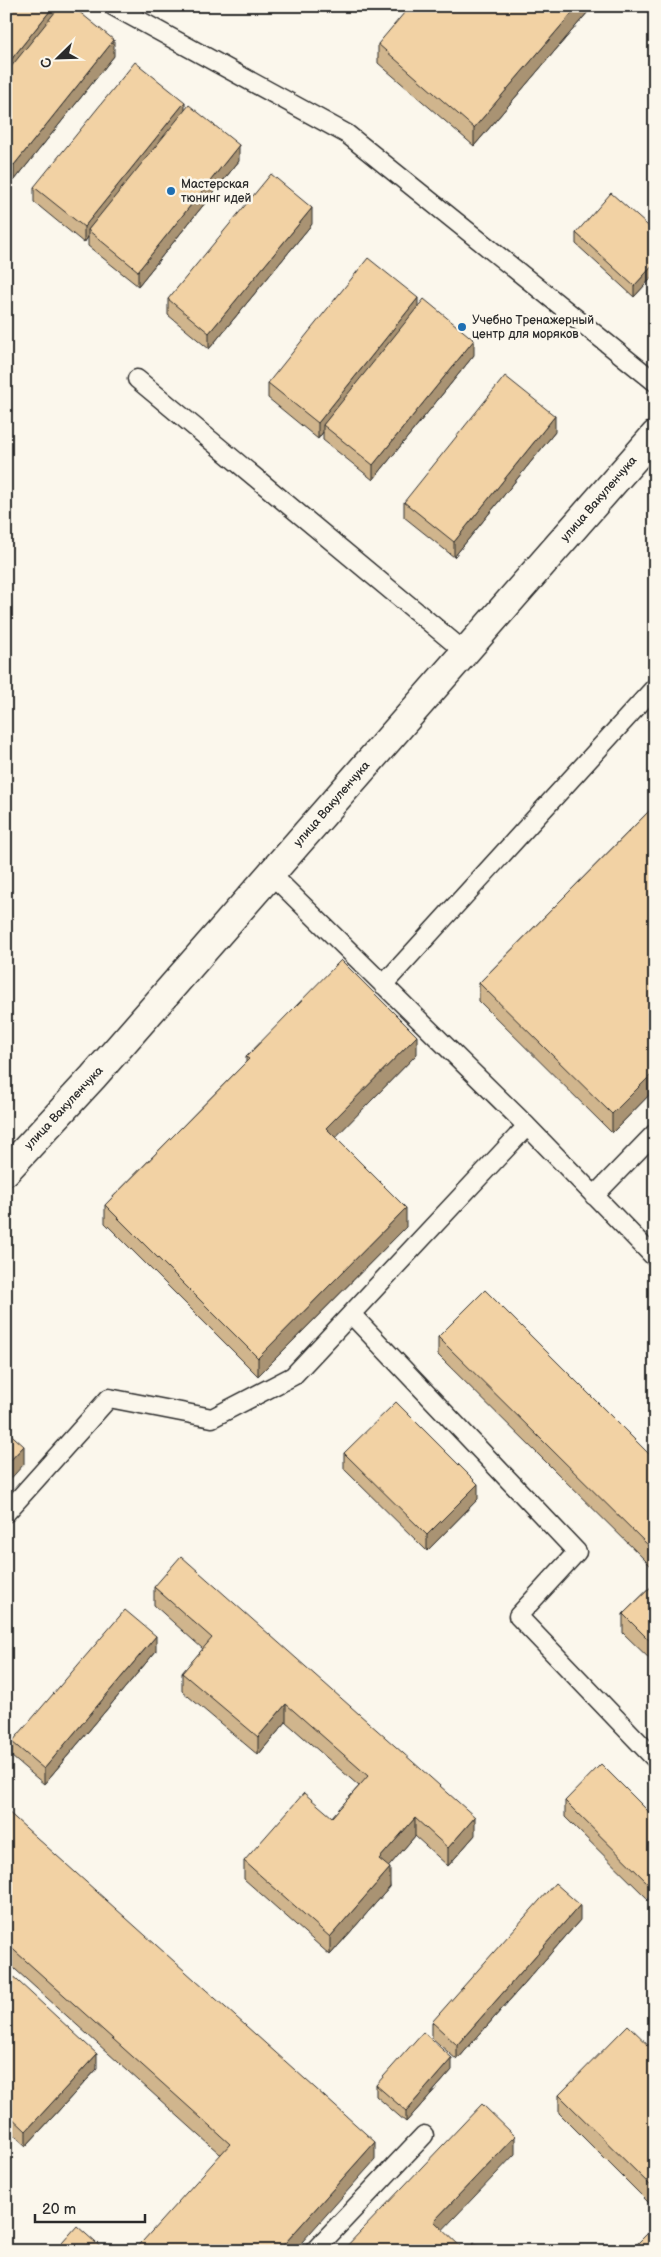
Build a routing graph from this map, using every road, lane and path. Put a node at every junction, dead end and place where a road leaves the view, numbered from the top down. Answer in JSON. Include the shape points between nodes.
{"nodes":[{"id":1,"x":113,"y":6,"type":"edge"},
{"id":2,"x":137,"y":379,"type":"dead end"},
{"id":3,"x":655,"y":382,"type":"edge"},
{"id":4,"x":655,"y":435,"type":"edge"},
{"id":5,"x":465,"y":652,"type":"junction"},
{"id":6,"x":655,"y":687,"type":"edge"},
{"id":7,"x":271,"y":874,"type":"junction"},
{"id":8,"x":383,"y":985,"type":"junction"},
{"id":9,"x":527,"y":1126,"type":"junction"},
{"id":10,"x":655,"y":1133,"type":"edge"},
{"id":11,"x":6,"y":1171,"type":"edge"},
{"id":12,"x":594,"y":1196,"type":"junction"},
{"id":13,"x":655,"y":1258,"type":"edge"},
{"id":14,"x":351,"y":1314,"type":"junction"},
{"id":15,"x":6,"y":1513,"type":"edge"},
{"id":16,"x":655,"y":1759,"type":"edge"},
{"id":17,"x":424,"y":2135,"type":"dead end"},
{"id":18,"x":314,"y":2251,"type":"edge"}],
"edges":[{"from":1,"to":3,"type":"lane","via":[[347,134]]},
{"from":2,"to":5,"type":"lane"},
{"from":4,"to":5,"type":"street","name":"улица Вакуленчука"},
{"from":5,"to":7,"type":"street","name":"улица Вакуленчука"},
{"from":6,"to":8,"type":"lane"},
{"from":7,"to":8,"type":"lane"},
{"from":7,"to":11,"type":"street","name":"улица Вакуленчука"},
{"from":8,"to":9,"type":"lane"},
{"from":9,"to":12,"type":"lane"},
{"from":9,"to":14,"type":"lane"},
{"from":10,"to":12,"type":"lane"},
{"from":12,"to":13,"type":"lane"},
{"from":14,"to":15,"type":"lane","via":[[293,1376],[212,1418],[109,1398]]},
{"from":14,"to":16,"type":"lane","via":[[577,1552],[518,1616]]},
{"from":17,"to":18,"type":"lane"}]}
